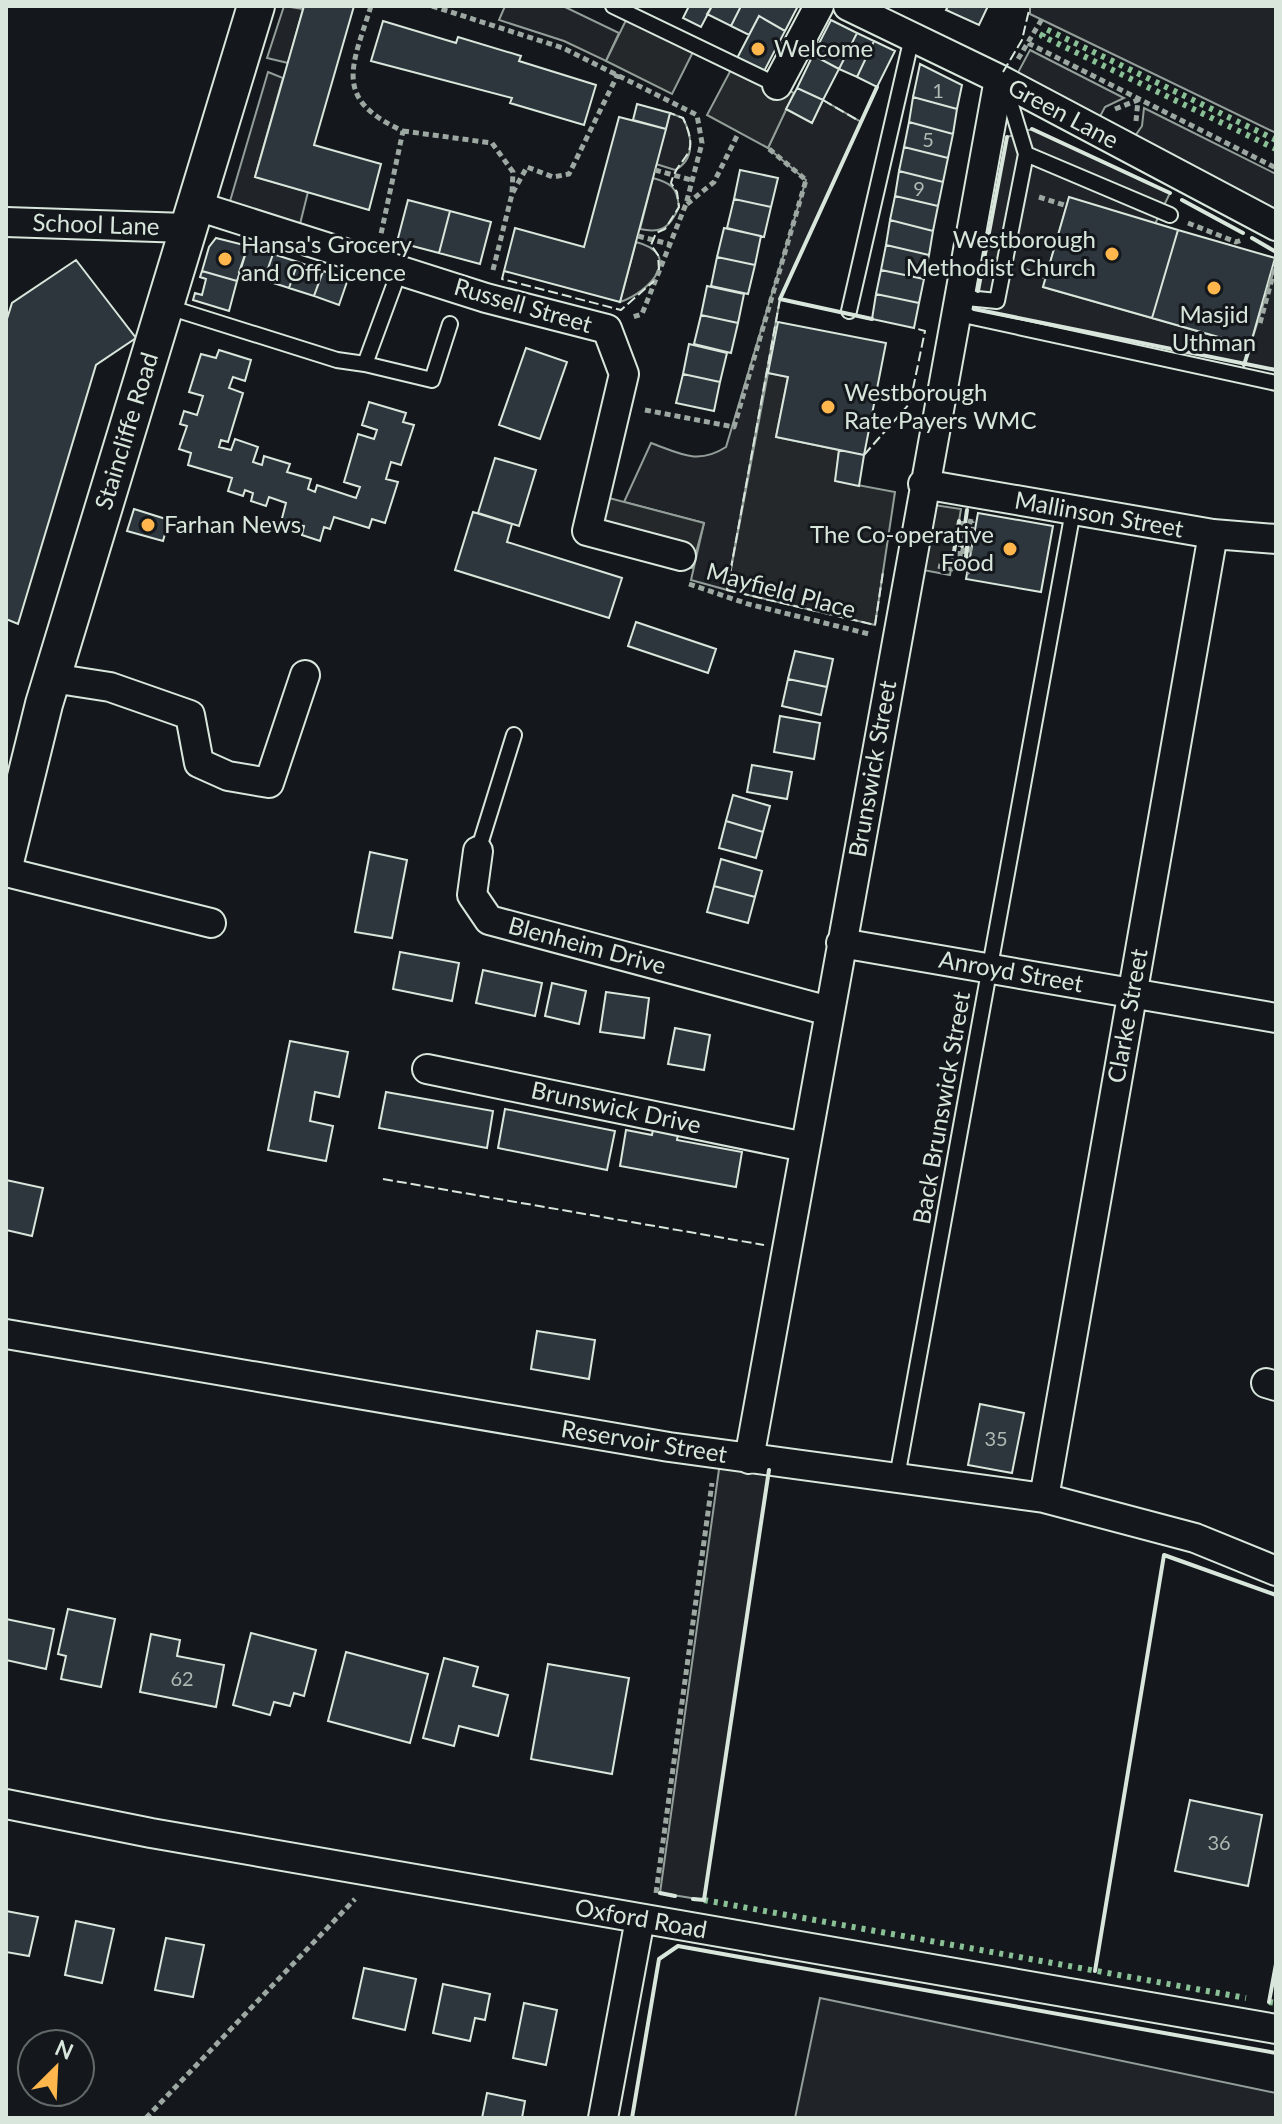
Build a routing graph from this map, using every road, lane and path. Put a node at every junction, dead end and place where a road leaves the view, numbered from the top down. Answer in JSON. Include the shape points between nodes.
{"nodes":[{"id":1,"x":256,"y":6,"type":"edge"},
{"id":2,"x":371,"y":6,"type":"edge"},
{"id":3,"x":432,"y":6,"type":"edge"},
{"id":4,"x":613,"y":6,"type":"edge"},
{"id":5,"x":819,"y":6,"type":"edge"},
{"id":6,"x":848,"y":6,"type":"edge"},
{"id":7,"x":1042,"y":19,"type":"dead end"},
{"id":8,"x":912,"y":37,"type":"junction"},
{"id":9,"x":1028,"y":43,"type":"junction"},
{"id":10,"x":618,"y":74,"type":"junction"},
{"id":11,"x":1001,"y":80,"type":"junction"},
{"id":12,"x":777,"y":85,"type":"joint"},
{"id":13,"x":403,"y":131,"type":"junction"},
{"id":14,"x":739,"y":132,"type":"dead end"},
{"id":15,"x":768,"y":148,"type":"dead end"},
{"id":16,"x":1026,"y":154,"type":"junction"},
{"id":17,"x":1276,"y":168,"type":"edge"},
{"id":18,"x":655,"y":170,"type":"dead end"},
{"id":19,"x":691,"y":180,"type":"junction"},
{"id":20,"x":512,"y":194,"type":"junction"},
{"id":21,"x":686,"y":204,"type":"junction"},
{"id":22,"x":1170,"y":215,"type":"dead end"},
{"id":23,"x":190,"y":216,"type":"junction"},
{"id":24,"x":6,"y":222,"type":"edge"},
{"id":25,"x":1276,"y":226,"type":"edge"},
{"id":26,"x":638,"y":236,"type":"dead end"},
{"id":27,"x":669,"y":244,"type":"junction"},
{"id":28,"x":387,"y":264,"type":"junction"},
{"id":29,"x":1276,"y":264,"type":"edge"},
{"id":30,"x":486,"y":298,"type":"junction"},
{"id":31,"x":165,"y":305,"type":"junction"},
{"id":32,"x":956,"y":305,"type":"junction"},
{"id":33,"x":849,"y":311,"type":"dead end"},
{"id":34,"x":1260,"y":323,"type":"dead end"},
{"id":35,"x":450,"y":324,"type":"dead end"},
{"id":36,"x":607,"y":329,"type":"junction"},
{"id":37,"x":365,"y":364,"type":"junction"},
{"id":38,"x":1276,"y":383,"type":"edge"},
{"id":39,"x":617,"y":404,"type":"junction"},
{"id":40,"x":923,"y":484,"type":"junction"},
{"id":41,"x":965,"y":492,"type":"junction"},
{"id":42,"x":1073,"y":511,"type":"junction"},
{"id":43,"x":1213,"y":534,"type":"junction"},
{"id":44,"x":1276,"y":539,"type":"edge"},
{"id":45,"x":681,"y":556,"type":"joint"},
{"id":46,"x":951,"y":569,"type":"dead end"},
{"id":47,"x":896,"y":641,"type":"junction"},
{"id":48,"x":305,"y":675,"type":"dead end"},
{"id":49,"x":52,"y":678,"type":"junction"},
{"id":50,"x":514,"y":735,"type":"dead end"},
{"id":51,"x":478,"y":851,"type":"joint"},
{"id":52,"x":6,"y":858,"type":"edge"},
{"id":53,"x":6,"y":872,"type":"edge"},
{"id":54,"x":211,"y":923,"type":"dead end"},
{"id":55,"x":841,"y":943,"type":"junction"},
{"id":56,"x":990,"y":969,"type":"junction"},
{"id":57,"x":1132,"y":993,"type":"junction"},
{"id":58,"x":829,"y":1011,"type":"junction"},
{"id":59,"x":1276,"y":1018,"type":"edge"},
{"id":60,"x":427,"y":1069,"type":"dead end"},
{"id":61,"x":805,"y":1147,"type":"junction"},
{"id":62,"x":6,"y":1334,"type":"edge"},
{"id":63,"x":716,"y":1454,"type":"junction"},
{"id":64,"x":749,"y":1459,"type":"junction"},
{"id":65,"x":897,"y":1477,"type":"junction"},
{"id":66,"x":1044,"y":1498,"type":"junction"},
{"id":67,"x":1276,"y":1571,"type":"edge"},
{"id":68,"x":6,"y":1804,"type":"edge"},
{"id":69,"x":381,"y":1871,"type":"junction"},
{"id":70,"x":646,"y":1920,"type":"junction"},
{"id":71,"x":1276,"y":2029,"type":"edge"},
{"id":72,"x":146,"y":2118,"type":"edge"},
{"id":73,"x":603,"y":2118,"type":"edge"}],
"edges":[{"from":1,"to":23,"type":"street","name":"Staincliffe Road"},
{"from":2,"to":13,"type":"path","via":[[350,72],[358,97],[374,118]]},
{"from":3,"to":10,"type":"path","via":[[563,48]]},
{"from":4,"to":12,"type":"lane"},
{"from":5,"to":12,"type":"street"},
{"from":6,"to":8,"type":"street","name":"Green Lane"},
{"from":7,"to":9,"type":"path"},
{"from":8,"to":11,"type":"street","name":"Green Lane"},
{"from":8,"to":33,"type":"lane"},
{"from":9,"to":11,"type":"path"},
{"from":9,"to":17,"type":"path"},
{"from":10,"to":19,"type":"path","via":[[697,115],[702,143]]},
{"from":10,"to":20,"type":"path","via":[[569,174],[553,177],[527,167]]},
{"from":11,"to":16,"type":"lane"},
{"from":11,"to":25,"type":"street","name":"Green Lane"},
{"from":11,"to":32,"type":"street","name":"Brunswick Street"},
{"from":13,"to":20,"type":"path","via":[[492,143],[513,172]]},
{"from":13,"to":28,"type":"path"},
{"from":14,"to":21,"type":"path","via":[[714,182]]},
{"from":15,"to":39,"type":"path","via":[[806,180],[734,427]]},
{"from":16,"to":22,"type":"lane"},
{"from":16,"to":32,"type":"lane","via":[[997,301]]},
{"from":18,"to":19,"type":"path"},
{"from":19,"to":21,"type":"path"},
{"from":20,"to":30,"type":"path"},
{"from":21,"to":27,"type":"path"},
{"from":23,"to":24,"type":"street","name":"School Lane"},
{"from":23,"to":28,"type":"street","name":"Russell Street"},
{"from":23,"to":31,"type":"street","name":"Staincliffe Road"},
{"from":26,"to":27,"type":"path"},
{"from":27,"to":36,"type":"path","via":[[642,314]]},
{"from":28,"to":30,"type":"street","name":"Russell Street"},
{"from":28,"to":37,"type":"lane"},
{"from":29,"to":34,"type":"path"},
{"from":30,"to":36,"type":"street","name":"Russell Street"},
{"from":31,"to":37,"type":"lane","via":[[337,360]]},
{"from":31,"to":49,"type":"street","name":"Staincliffe Road"},
{"from":32,"to":38,"type":"lane"},
{"from":32,"to":40,"type":"street","name":"Brunswick Street"},
{"from":35,"to":37,"type":"lane","via":[[432,380]]},
{"from":36,"to":39,"type":"street","name":"Russell Street","via":[[624,374]]},
{"from":39,"to":45,"type":"street","name":"Russell Street","via":[[587,531]]},
{"from":40,"to":41,"type":"street","name":"Mallinson Street"},
{"from":40,"to":47,"type":"street","name":"Brunswick Street"},
{"from":41,"to":42,"type":"street","name":"Mallinson Street"},
{"from":41,"to":46,"type":"path","via":[[960,562],[972,513],[968,572]]},
{"from":42,"to":43,"type":"street","name":"Mallinson Street"},
{"from":42,"to":56,"type":"lane","name":"Back Brunswick Street"},
{"from":43,"to":44,"type":"street","name":"Mallinson Street"},
{"from":43,"to":57,"type":"street","name":"Clarke Street"},
{"from":45,"to":47,"type":"path","name":"Mayfield Place","via":[[684,583]]},
{"from":47,"to":55,"type":"street","name":"Brunswick Street"},
{"from":48,"to":49,"type":"street","via":[[269,783],[228,776],[199,763],[190,715],[110,687]]},
{"from":49,"to":52,"type":"street","name":"Staincliffe Road"},
{"from":50,"to":51,"type":"lane","name":"Blenheim Drive"},
{"from":51,"to":58,"type":"street","name":"Blenheim Drive","via":[[472,895],[489,920]]},
{"from":53,"to":54,"type":"street"},
{"from":55,"to":56,"type":"street","name":"Anroyd Street"},
{"from":55,"to":58,"type":"street","name":"Brunswick Street"},
{"from":56,"to":57,"type":"street","name":"Anroyd Street"},
{"from":56,"to":65,"type":"lane","name":"Back Brunswick Street"},
{"from":57,"to":59,"type":"street","name":"Anroyd Street"},
{"from":57,"to":66,"type":"street","name":"Clarke Street"},
{"from":58,"to":61,"type":"street","name":"Brunswick Street"},
{"from":60,"to":61,"type":"street","name":"Brunswick Drive"},
{"from":61,"to":64,"type":"street","name":"Brunswick Street"},
{"from":62,"to":63,"type":"street","name":"Reservoir Street"},
{"from":63,"to":64,"type":"street","name":"Reservoir Street"},
{"from":63,"to":70,"type":"path"},
{"from":64,"to":65,"type":"street","name":"Reservoir Street"},
{"from":65,"to":66,"type":"street","name":"Reservoir Street"},
{"from":66,"to":67,"type":"street","name":"Reservoir Street","via":[[1195,1538]]},
{"from":68,"to":69,"type":"street","name":"Oxford Road"},
{"from":69,"to":70,"type":"street","name":"Oxford Road"},
{"from":69,"to":72,"type":"path"},
{"from":70,"to":71,"type":"street","name":"Oxford Road"},
{"from":70,"to":73,"type":"street"}]}
